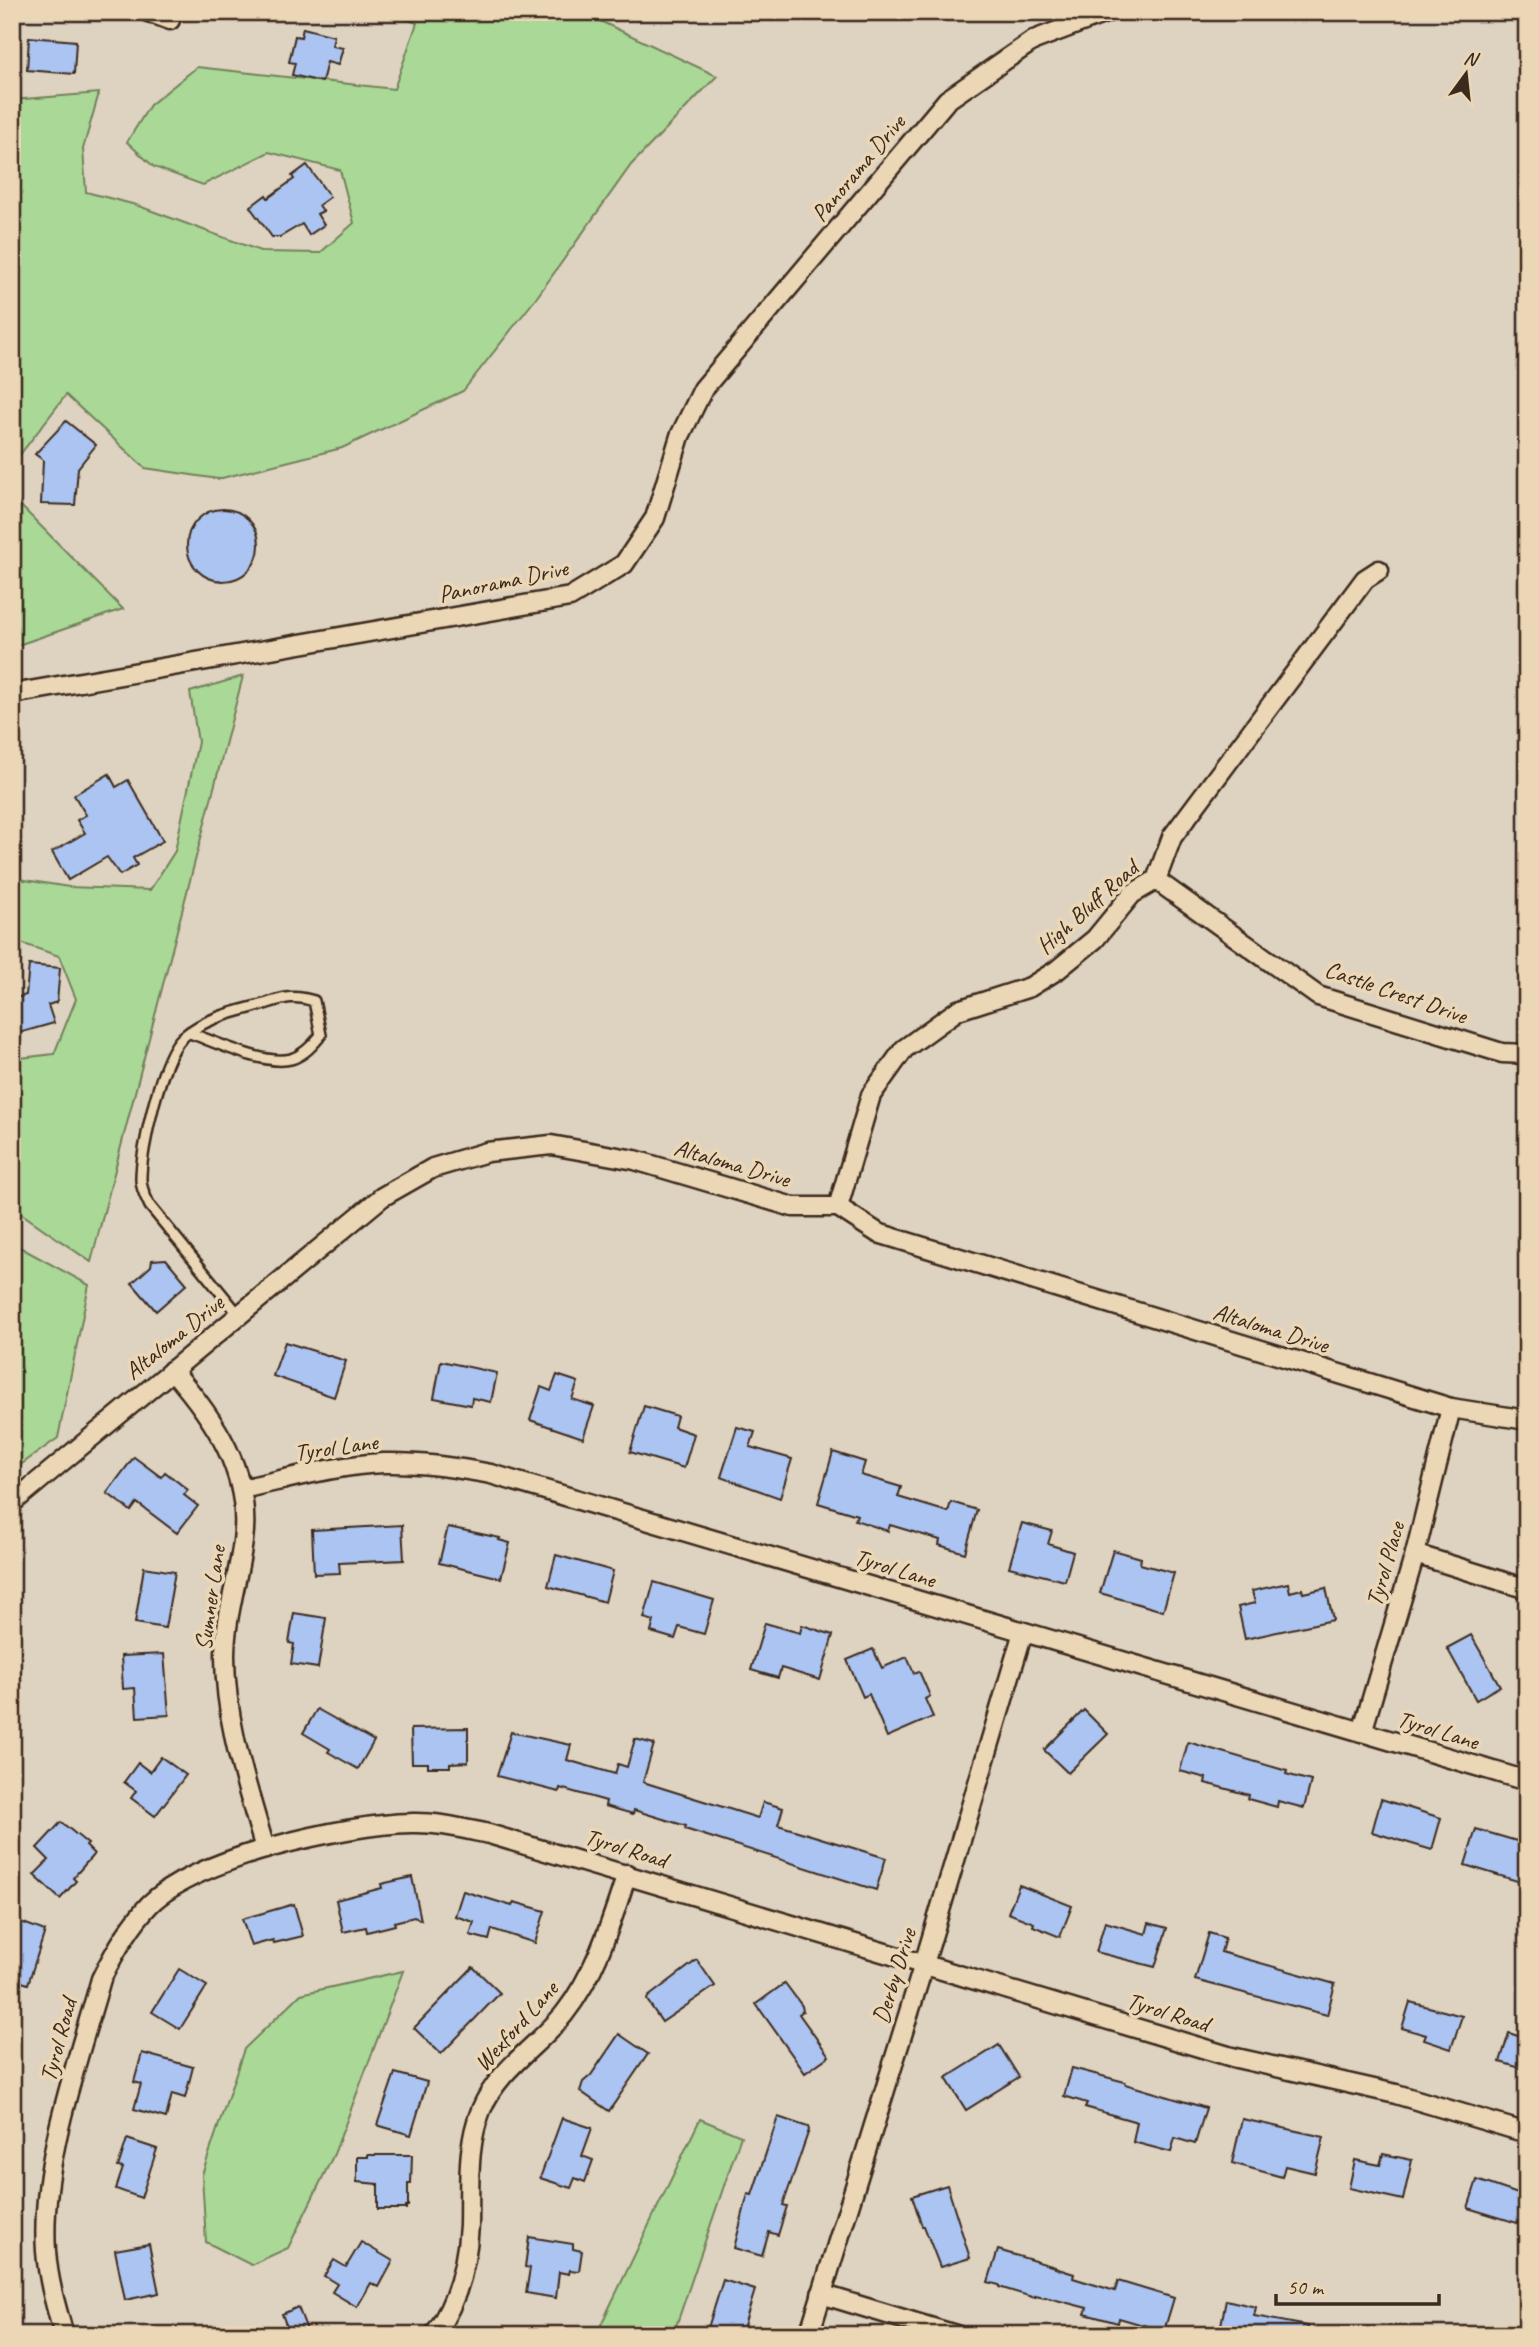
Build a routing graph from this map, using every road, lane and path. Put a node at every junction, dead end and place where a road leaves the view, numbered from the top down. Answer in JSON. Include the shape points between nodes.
{"nodes":[{"id":1,"x":148,"y":12,"type":"edge"},
{"id":2,"x":1108,"y":12,"type":"edge"},
{"id":3,"x":170,"y":20,"type":"dead end"},
{"id":4,"x":1379,"y":570,"type":"dead end"},
{"id":5,"x":12,"y":694,"type":"edge"},
{"id":6,"x":1156,"y":880,"type":"junction"},
{"id":7,"x":190,"y":1033,"type":"junction"},
{"id":8,"x":1527,"y":1054,"type":"edge"},
{"id":9,"x":838,"y":1207,"type":"junction"},
{"id":10,"x":239,"y":1315,"type":"junction"},
{"id":11,"x":172,"y":1370,"type":"junction"},
{"id":12,"x":1451,"y":1408,"type":"junction"},
{"id":13,"x":1527,"y":1420,"type":"edge"},
{"id":14,"x":241,"y":1489,"type":"junction"},
{"id":15,"x":12,"y":1503,"type":"edge"},
{"id":16,"x":1415,"y":1553,"type":"junction"},
{"id":17,"x":1527,"y":1589,"type":"edge"},
{"id":18,"x":1023,"y":1632,"type":"junction"},
{"id":19,"x":1362,"y":1732,"type":"junction"},
{"id":20,"x":1527,"y":1782,"type":"edge"},
{"id":21,"x":265,"y":1849,"type":"junction"},
{"id":22,"x":627,"y":1874,"type":"junction"},
{"id":23,"x":924,"y":1964,"type":"junction"},
{"id":24,"x":1527,"y":2133,"type":"edge"},
{"id":25,"x":821,"y":2294,"type":"junction"},
{"id":26,"x":64,"y":2335,"type":"edge"},
{"id":27,"x":434,"y":2335,"type":"edge"},
{"id":28,"x":809,"y":2335,"type":"edge"},
{"id":29,"x":956,"y":2335,"type":"edge"}],
"edges":[{"from":1,"to":3,"type":"street"},
{"from":2,"to":5,"type":"street","name":"Panorama Drive","via":[[1034,40],[947,100],[703,389],[680,436],[655,518],[624,564],[570,597]]},
{"from":4,"to":6,"type":"street","name":"High Bluff Road","via":[[1364,579],[1172,837]]},
{"from":6,"to":8,"type":"street","name":"Castle Crest Drive","via":[[1318,996],[1502,1053]]},
{"from":6,"to":9,"type":"street","name":"High Bluff Road","via":[[1132,894],[1095,939],[1058,970],[1030,987],[958,1010],[904,1049],[871,1095]]},
{"from":7,"to":7,"type":"lane","via":[[229,1013],[296,995],[314,1001],[321,1035],[311,1048],[291,1059],[271,1060]]},
{"from":7,"to":10,"type":"lane","via":[[168,1057],[141,1156],[141,1184],[150,1206]]},
{"from":9,"to":10,"type":"street","name":"Altaloma Drive","via":[[793,1207],[635,1160],[551,1145],[487,1152],[433,1168],[382,1197]]},
{"from":9,"to":12,"type":"street","name":"Altaloma Drive","via":[[878,1233]]},
{"from":10,"to":11,"type":"street","name":"Altaloma Drive"},
{"from":11,"to":14,"type":"street","name":"Sumner Lane","via":[[224,1439]]},
{"from":11,"to":15,"type":"street","name":"Altaloma Drive"},
{"from":12,"to":13,"type":"street","name":"Altaloma Drive"},
{"from":12,"to":16,"type":"street","name":"Tyrol Place"},
{"from":14,"to":18,"type":"street","name":"Tyrol Lane","via":[[371,1465],[451,1466],[528,1483]]},
{"from":14,"to":21,"type":"street","name":"Sumner Lane","via":[[244,1539],[225,1630],[225,1669],[237,1750]]},
{"from":16,"to":17,"type":"street"},
{"from":16,"to":19,"type":"street","name":"Tyrol Place"},
{"from":18,"to":19,"type":"street","name":"Tyrol Lane"},
{"from":18,"to":23,"type":"street","name":"Derby Drive"},
{"from":19,"to":20,"type":"street","name":"Tyrol Lane"},
{"from":21,"to":22,"type":"street","name":"Tyrol Road","via":[[341,1830],[413,1823],[489,1834]]},
{"from":21,"to":26,"type":"street","name":"Tyrol Road","via":[[191,1877],[151,1904],[128,1931],[100,1979],[60,2128],[46,2213],[52,2293]]},
{"from":22,"to":23,"type":"street","name":"Tyrol Road"},
{"from":22,"to":27,"type":"street","name":"Wexford Lane","via":[[611,1925],[581,1989],[563,2015],[498,2081],[480,2112],[470,2157],[464,2263],[451,2306]]},
{"from":23,"to":24,"type":"street","name":"Tyrol Road","via":[[1232,2057],[1396,2094]]},
{"from":23,"to":25,"type":"street","name":"Derby Drive"},
{"from":25,"to":28,"type":"street","name":"Derby Drive"},
{"from":25,"to":29,"type":"street"}]}
